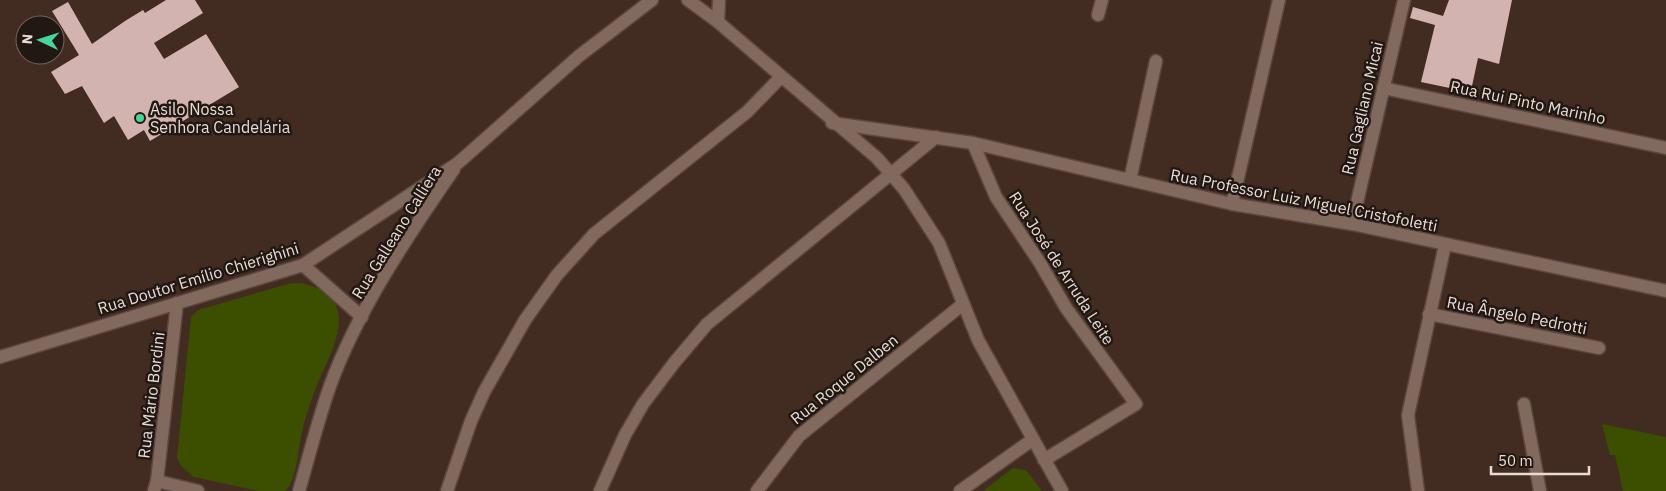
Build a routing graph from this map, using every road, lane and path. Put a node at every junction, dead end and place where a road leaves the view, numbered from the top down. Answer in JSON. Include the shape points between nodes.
{"nodes":[{"id":1,"x":652,"y":0,"type":"edge"},
{"id":2,"x":688,"y":0,"type":"edge"},
{"id":3,"x":719,"y":0,"type":"edge"},
{"id":4,"x":1102,"y":0,"type":"edge"},
{"id":5,"x":1279,"y":0,"type":"edge"},
{"id":6,"x":1404,"y":0,"type":"edge"},
{"id":7,"x":1098,"y":15,"type":"dead end"},
{"id":8,"x":718,"y":22,"type":"junction"},
{"id":9,"x":1156,"y":61,"type":"dead end"},
{"id":10,"x":780,"y":77,"type":"junction"},
{"id":11,"x":1383,"y":88,"type":"junction"},
{"id":12,"x":832,"y":122,"type":"junction"},
{"id":13,"x":936,"y":137,"type":"junction"},
{"id":14,"x":973,"y":143,"type":"junction"},
{"id":15,"x":1666,"y":148,"type":"edge"},
{"id":16,"x":458,"y":163,"type":"junction"},
{"id":17,"x":892,"y":174,"type":"junction"},
{"id":18,"x":1130,"y":180,"type":"junction"},
{"id":19,"x":404,"y":200,"type":"junction"},
{"id":20,"x":1232,"y":204,"type":"junction"},
{"id":21,"x":419,"y":219,"type":"junction"},
{"id":22,"x":1352,"y":224,"type":"junction"},
{"id":23,"x":1445,"y":245,"type":"junction"},
{"id":24,"x":303,"y":265,"type":"junction"},
{"id":25,"x":1666,"y":291,"type":"edge"},
{"id":26,"x":178,"y":303,"type":"junction"},
{"id":27,"x":963,"y":304,"type":"junction"},
{"id":28,"x":1429,"y":314,"type":"junction"},
{"id":29,"x":362,"y":317,"type":"junction"},
{"id":30,"x":1599,"y":348,"type":"dead end"},
{"id":31,"x":0,"y":357,"type":"edge"},
{"id":32,"x":1524,"y":404,"type":"dead end"},
{"id":33,"x":1032,"y":440,"type":"junction"},
{"id":34,"x":1044,"y":460,"type":"junction"},
{"id":35,"x":156,"y":486,"type":"edge"},
{"id":36,"x":198,"y":491,"type":"edge"},
{"id":37,"x":299,"y":491,"type":"edge"},
{"id":38,"x":448,"y":491,"type":"edge"},
{"id":39,"x":600,"y":491,"type":"edge"},
{"id":40,"x":757,"y":491,"type":"edge"},
{"id":41,"x":960,"y":491,"type":"edge"},
{"id":42,"x":1062,"y":491,"type":"edge"},
{"id":43,"x":1418,"y":491,"type":"edge"},
{"id":44,"x":1540,"y":491,"type":"edge"}],
"edges":[{"from":1,"to":16,"type":"street","name":"Rua Doutor Emílio Chierighini","via":[[579,56]]},
{"from":2,"to":8,"type":"street"},
{"from":3,"to":8,"type":"street"},
{"from":4,"to":7,"type":"street"},
{"from":5,"to":20,"type":"street"},
{"from":6,"to":11,"type":"street","name":"Rua Gagliano Micai"},
{"from":8,"to":10,"type":"street"},
{"from":9,"to":18,"type":"street"},
{"from":10,"to":12,"type":"street"},
{"from":10,"to":38,"type":"street","via":[[747,112],[594,234],[557,275],[525,320],[484,392]]},
{"from":11,"to":15,"type":"street","name":"Rua Rui Pinto Marinho"},
{"from":11,"to":22,"type":"street","name":"Rua Gagliano Micai"},
{"from":12,"to":13,"type":"street","name":"Rua Professor Luiz Miguel Cristofoletti"},
{"from":12,"to":17,"type":"street"},
{"from":13,"to":14,"type":"street","name":"Rua Professor Luiz Miguel Cristofoletti"},
{"from":13,"to":17,"type":"street"},
{"from":14,"to":18,"type":"street","name":"Rua Professor Luiz Miguel Cristofoletti"},
{"from":14,"to":34,"type":"street","name":"Rua José de Arruda Leite","via":[[996,197],[1066,308],[1136,404]]},
{"from":16,"to":19,"type":"street","name":"Rua Doutor Emílio Chierighini"},
{"from":16,"to":21,"type":"street","name":"Rua Galleano Calliera"},
{"from":17,"to":27,"type":"street","via":[[939,243]]},
{"from":17,"to":39,"type":"street","via":[[708,324],[643,404]]},
{"from":18,"to":20,"type":"street","name":"Rua Professor Luiz Miguel Cristofoletti"},
{"from":19,"to":21,"type":"street","via":[[416,206]]},
{"from":19,"to":24,"type":"street","name":"Rua Doutor Emílio Chierighini"},
{"from":20,"to":22,"type":"street","name":"Rua Professor Luiz Miguel Cristofoletti"},
{"from":21,"to":29,"type":"street","name":"Rua Galleano Calliera"},
{"from":22,"to":23,"type":"street","name":"Rua Professor Luiz Miguel Cristofoletti"},
{"from":23,"to":25,"type":"street","name":"Rua Professor Luiz Miguel Cristofoletti"},
{"from":23,"to":28,"type":"street"},
{"from":24,"to":26,"type":"street","name":"Rua Doutor Emílio Chierighini"},
{"from":24,"to":29,"type":"street"},
{"from":26,"to":31,"type":"street","name":"Rua Doutor Emílio Chierighini"},
{"from":26,"to":35,"type":"street","name":"Rua Mário Bordini"},
{"from":27,"to":33,"type":"street","via":[[978,340]]},
{"from":27,"to":40,"type":"street","name":"Rua Roque Dalben","via":[[799,436]]},
{"from":28,"to":30,"type":"street","name":"Rua Ângelo Pedrotti"},
{"from":28,"to":43,"type":"street","via":[[1408,415]]},
{"from":29,"to":37,"type":"street","name":"Rua Galleano Calliera","via":[[331,385]]},
{"from":32,"to":44,"type":"street"},
{"from":33,"to":34,"type":"street"},
{"from":33,"to":41,"type":"street"},
{"from":34,"to":42,"type":"street"},
{"from":35,"to":36,"type":"street"}]}
